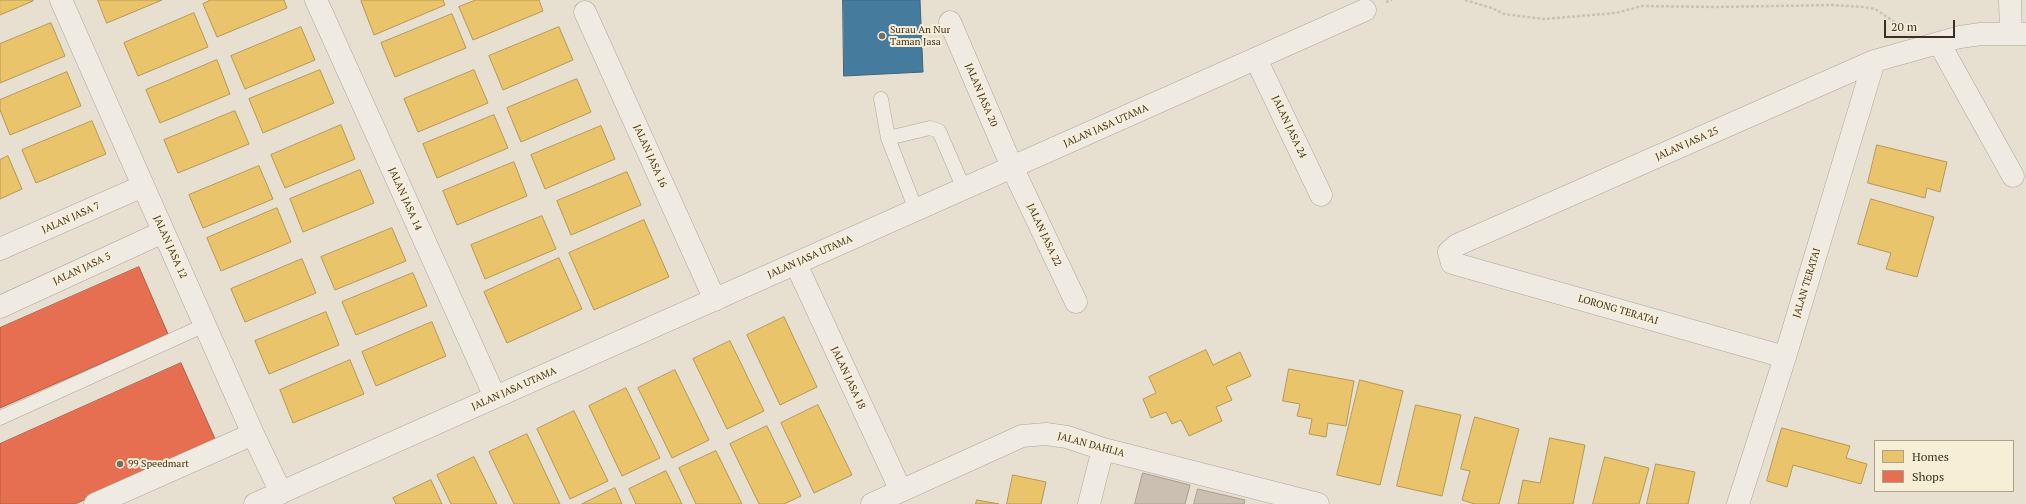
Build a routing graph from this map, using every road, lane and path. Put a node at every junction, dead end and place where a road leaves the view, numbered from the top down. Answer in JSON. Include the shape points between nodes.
{"nodes":[{"id":1,"x":62,"y":0,"type":"edge"},
{"id":2,"x":316,"y":0,"type":"edge"},
{"id":3,"x":1465,"y":0,"type":"edge"},
{"id":4,"x":2010,"y":3,"type":"edge"},
{"id":5,"x":1365,"y":10,"type":"dead end"},
{"id":6,"x":585,"y":12,"type":"dead end"},
{"id":7,"x":950,"y":22,"type":"dead end"},
{"id":8,"x":1905,"y":29,"type":"dead end"},
{"id":9,"x":2019,"y":34,"type":"edge"},
{"id":10,"x":1939,"y":43,"type":"junction"},
{"id":11,"x":1256,"y":59,"type":"junction"},
{"id":12,"x":1874,"y":61,"type":"junction"},
{"id":13,"x":881,"y":99,"type":"dead end"},
{"id":14,"x":888,"y":138,"type":"junction"},
{"id":15,"x":1012,"y":167,"type":"junction"},
{"id":16,"x":2013,"y":176,"type":"dead end"},
{"id":17,"x":143,"y":186,"type":"junction"},
{"id":18,"x":964,"y":189,"type":"junction"},
{"id":19,"x":1321,"y":195,"type":"dead end"},
{"id":20,"x":916,"y":210,"type":"junction"},
{"id":21,"x":163,"y":232,"type":"junction"},
{"id":22,"x":0,"y":249,"type":"edge"},
{"id":23,"x":1452,"y":263,"type":"joint"},
{"id":24,"x":796,"y":264,"type":"junction"},
{"id":25,"x":715,"y":300,"type":"junction"},
{"id":26,"x":1076,"y":302,"type":"dead end"},
{"id":27,"x":0,"y":307,"type":"edge"},
{"id":28,"x":205,"y":325,"type":"junction"},
{"id":29,"x":1785,"y":357,"type":"junction"},
{"id":30,"x":495,"y":397,"type":"junction"},
{"id":31,"x":0,"y":418,"type":"edge"},
{"id":32,"x":253,"y":434,"type":"junction"},
{"id":33,"x":1103,"y":449,"type":"junction"},
{"id":34,"x":901,"y":491,"type":"junction"},
{"id":35,"x":281,"y":493,"type":"junction"},
{"id":36,"x":95,"y":504,"type":"edge"},
{"id":37,"x":255,"y":504,"type":"edge"},
{"id":38,"x":872,"y":504,"type":"edge"},
{"id":39,"x":1089,"y":504,"type":"edge"},
{"id":40,"x":1318,"y":504,"type":"edge"},
{"id":41,"x":1738,"y":504,"type":"edge"}],
"edges":[{"from":1,"to":17,"type":"street","name":"JALAN JASA 12"},
{"from":2,"to":30,"type":"street","name":"JALAN JASA 14"},
{"from":3,"to":8,"type":"path","via":[[1504,14],[1544,18],[1616,13],[1642,6],[1855,6],[1875,9]]},
{"from":4,"to":9,"type":"street"},
{"from":5,"to":11,"type":"street","name":"JALAN JASA UTAMA"},
{"from":6,"to":25,"type":"street","name":"JALAN JASA 16"},
{"from":7,"to":15,"type":"street","name":"JALAN JASA 20"},
{"from":9,"to":10,"type":"street","name":"JALAN JASA 25","via":[[1960,37]]},
{"from":10,"to":12,"type":"street","name":"JALAN JASA 25"},
{"from":10,"to":16,"type":"street"},
{"from":11,"to":15,"type":"street","name":"JALAN JASA UTAMA"},
{"from":11,"to":19,"type":"street","name":"JALAN JASA 24"},
{"from":12,"to":23,"type":"street","name":"JALAN JASA 25","via":[[1457,245],[1449,252]]},
{"from":12,"to":29,"type":"street","name":"JALAN TERATAI"},
{"from":13,"to":14,"type":"lane"},
{"from":14,"to":18,"type":"lane","via":[[935,128],[940,132]]},
{"from":14,"to":20,"type":"lane"},
{"from":15,"to":18,"type":"street","name":"JALAN JASA UTAMA"},
{"from":15,"to":26,"type":"street","name":"JALAN JASA 22"},
{"from":17,"to":21,"type":"street","name":"JALAN JASA 12"},
{"from":17,"to":22,"type":"street","name":"JALAN JASA 7"},
{"from":18,"to":20,"type":"street","name":"JALAN JASA UTAMA"},
{"from":20,"to":24,"type":"street","name":"JALAN JASA UTAMA"},
{"from":21,"to":27,"type":"street","name":"JALAN JASA 5"},
{"from":21,"to":28,"type":"street","name":"JALAN JASA 12"},
{"from":23,"to":29,"type":"street","name":"LORONG TERATAI"},
{"from":24,"to":25,"type":"street","name":"JALAN JASA UTAMA"},
{"from":24,"to":34,"type":"street","name":"JALAN JASA 18"},
{"from":25,"to":30,"type":"street","name":"JALAN JASA UTAMA"},
{"from":28,"to":31,"type":"lane"},
{"from":28,"to":32,"type":"street","name":"JALAN JASA 12"},
{"from":29,"to":41,"type":"street","name":"JALAN TERATAI"},
{"from":30,"to":35,"type":"street","name":"JALAN JASA UTAMA"},
{"from":32,"to":35,"type":"street","name":"JALAN JASA 12"},
{"from":32,"to":36,"type":"street"},
{"from":33,"to":34,"type":"street","name":"JALAN DAHLIA","via":[[1060,436],[1022,436]]},
{"from":33,"to":39,"type":"street"},
{"from":33,"to":40,"type":"street","name":"JALAN DAHLIA"},
{"from":34,"to":38,"type":"street","name":"JALAN DAHLIA"},
{"from":35,"to":37,"type":"street","name":"JALAN JASA UTAMA"}]}
